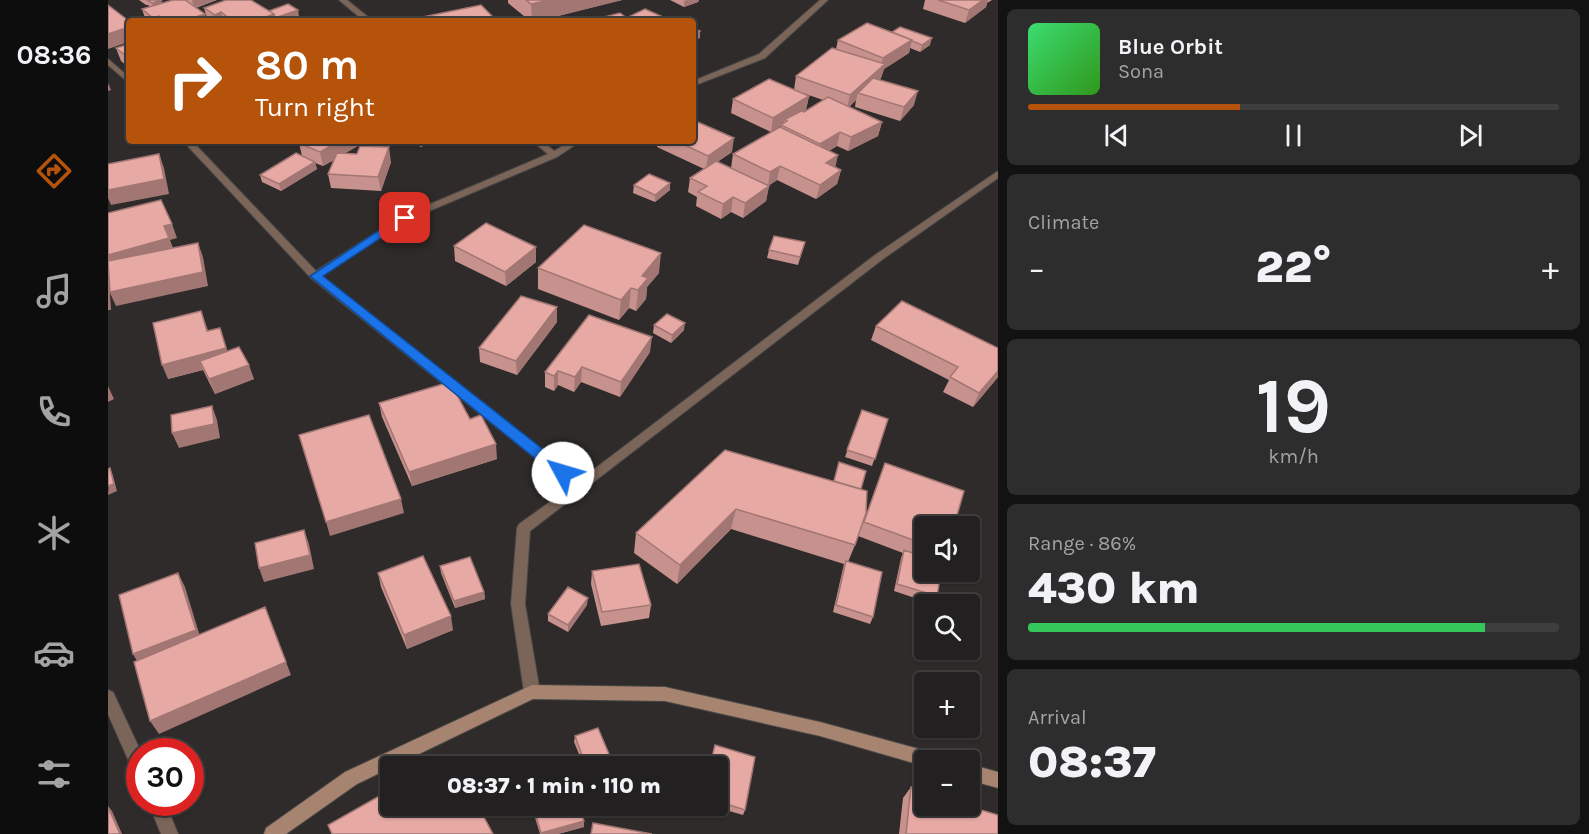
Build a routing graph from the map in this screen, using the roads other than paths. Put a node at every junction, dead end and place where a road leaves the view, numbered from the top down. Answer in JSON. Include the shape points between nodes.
{"nodes":[{"id":1,"x":343,"y":0,"type":"edge"},
{"id":2,"x":825,"y":0,"type":"edge"},
{"id":3,"x":365,"y":18,"type":"edge"},
{"id":4,"x":108,"y":62,"type":"edge"},
{"id":5,"x":126,"y":78,"type":"edge"},
{"id":6,"x":696,"y":83,"type":"edge"},
{"id":7,"x":190,"y":144,"type":"edge"},
{"id":8,"x":540,"y":144,"type":"edge"},
{"id":9,"x":572,"y":144,"type":"edge"},
{"id":10,"x":554,"y":155,"type":"junction"},
{"id":11,"x":998,"y":174,"type":"edge"},
{"id":12,"x":315,"y":276,"type":"junction"},
{"id":13,"x":580,"y":487,"type":"junction"},
{"id":14,"x":532,"y":692,"type":"junction"},
{"id":15,"x":108,"y":697,"type":"edge"},
{"id":16,"x":127,"y":738,"type":"edge"},
{"id":17,"x":914,"y":755,"type":"edge"},
{"id":18,"x":980,"y":775,"type":"edge"},
{"id":19,"x":998,"y":780,"type":"edge"},
{"id":20,"x":162,"y":816,"type":"edge"},
{"id":21,"x":170,"y":834,"type":"edge"},
{"id":22,"x":272,"y":834,"type":"edge"}],
"edges":[{"from":1,"to":3,"type":"street"},
{"from":2,"to":6,"type":"street","via":[[762,56]]},
{"from":4,"to":5,"type":"street"},
{"from":7,"to":12,"type":"street"},
{"from":8,"to":10,"type":"street"},
{"from":9,"to":10,"type":"street"},
{"from":10,"to":12,"type":"street","via":[[405,218]]},
{"from":11,"to":13,"type":"street","via":[[879,257]]},
{"from":12,"to":13,"type":"street"},
{"from":13,"to":14,"type":"street","via":[[524,528],[518,604]]},
{"from":14,"to":17,"type":"main road","via":[[665,694],[820,729]]},
{"from":14,"to":22,"type":"main road","via":[[351,778]]},
{"from":15,"to":16,"type":"street"},
{"from":18,"to":19,"type":"main road"},
{"from":20,"to":21,"type":"street"}]}
